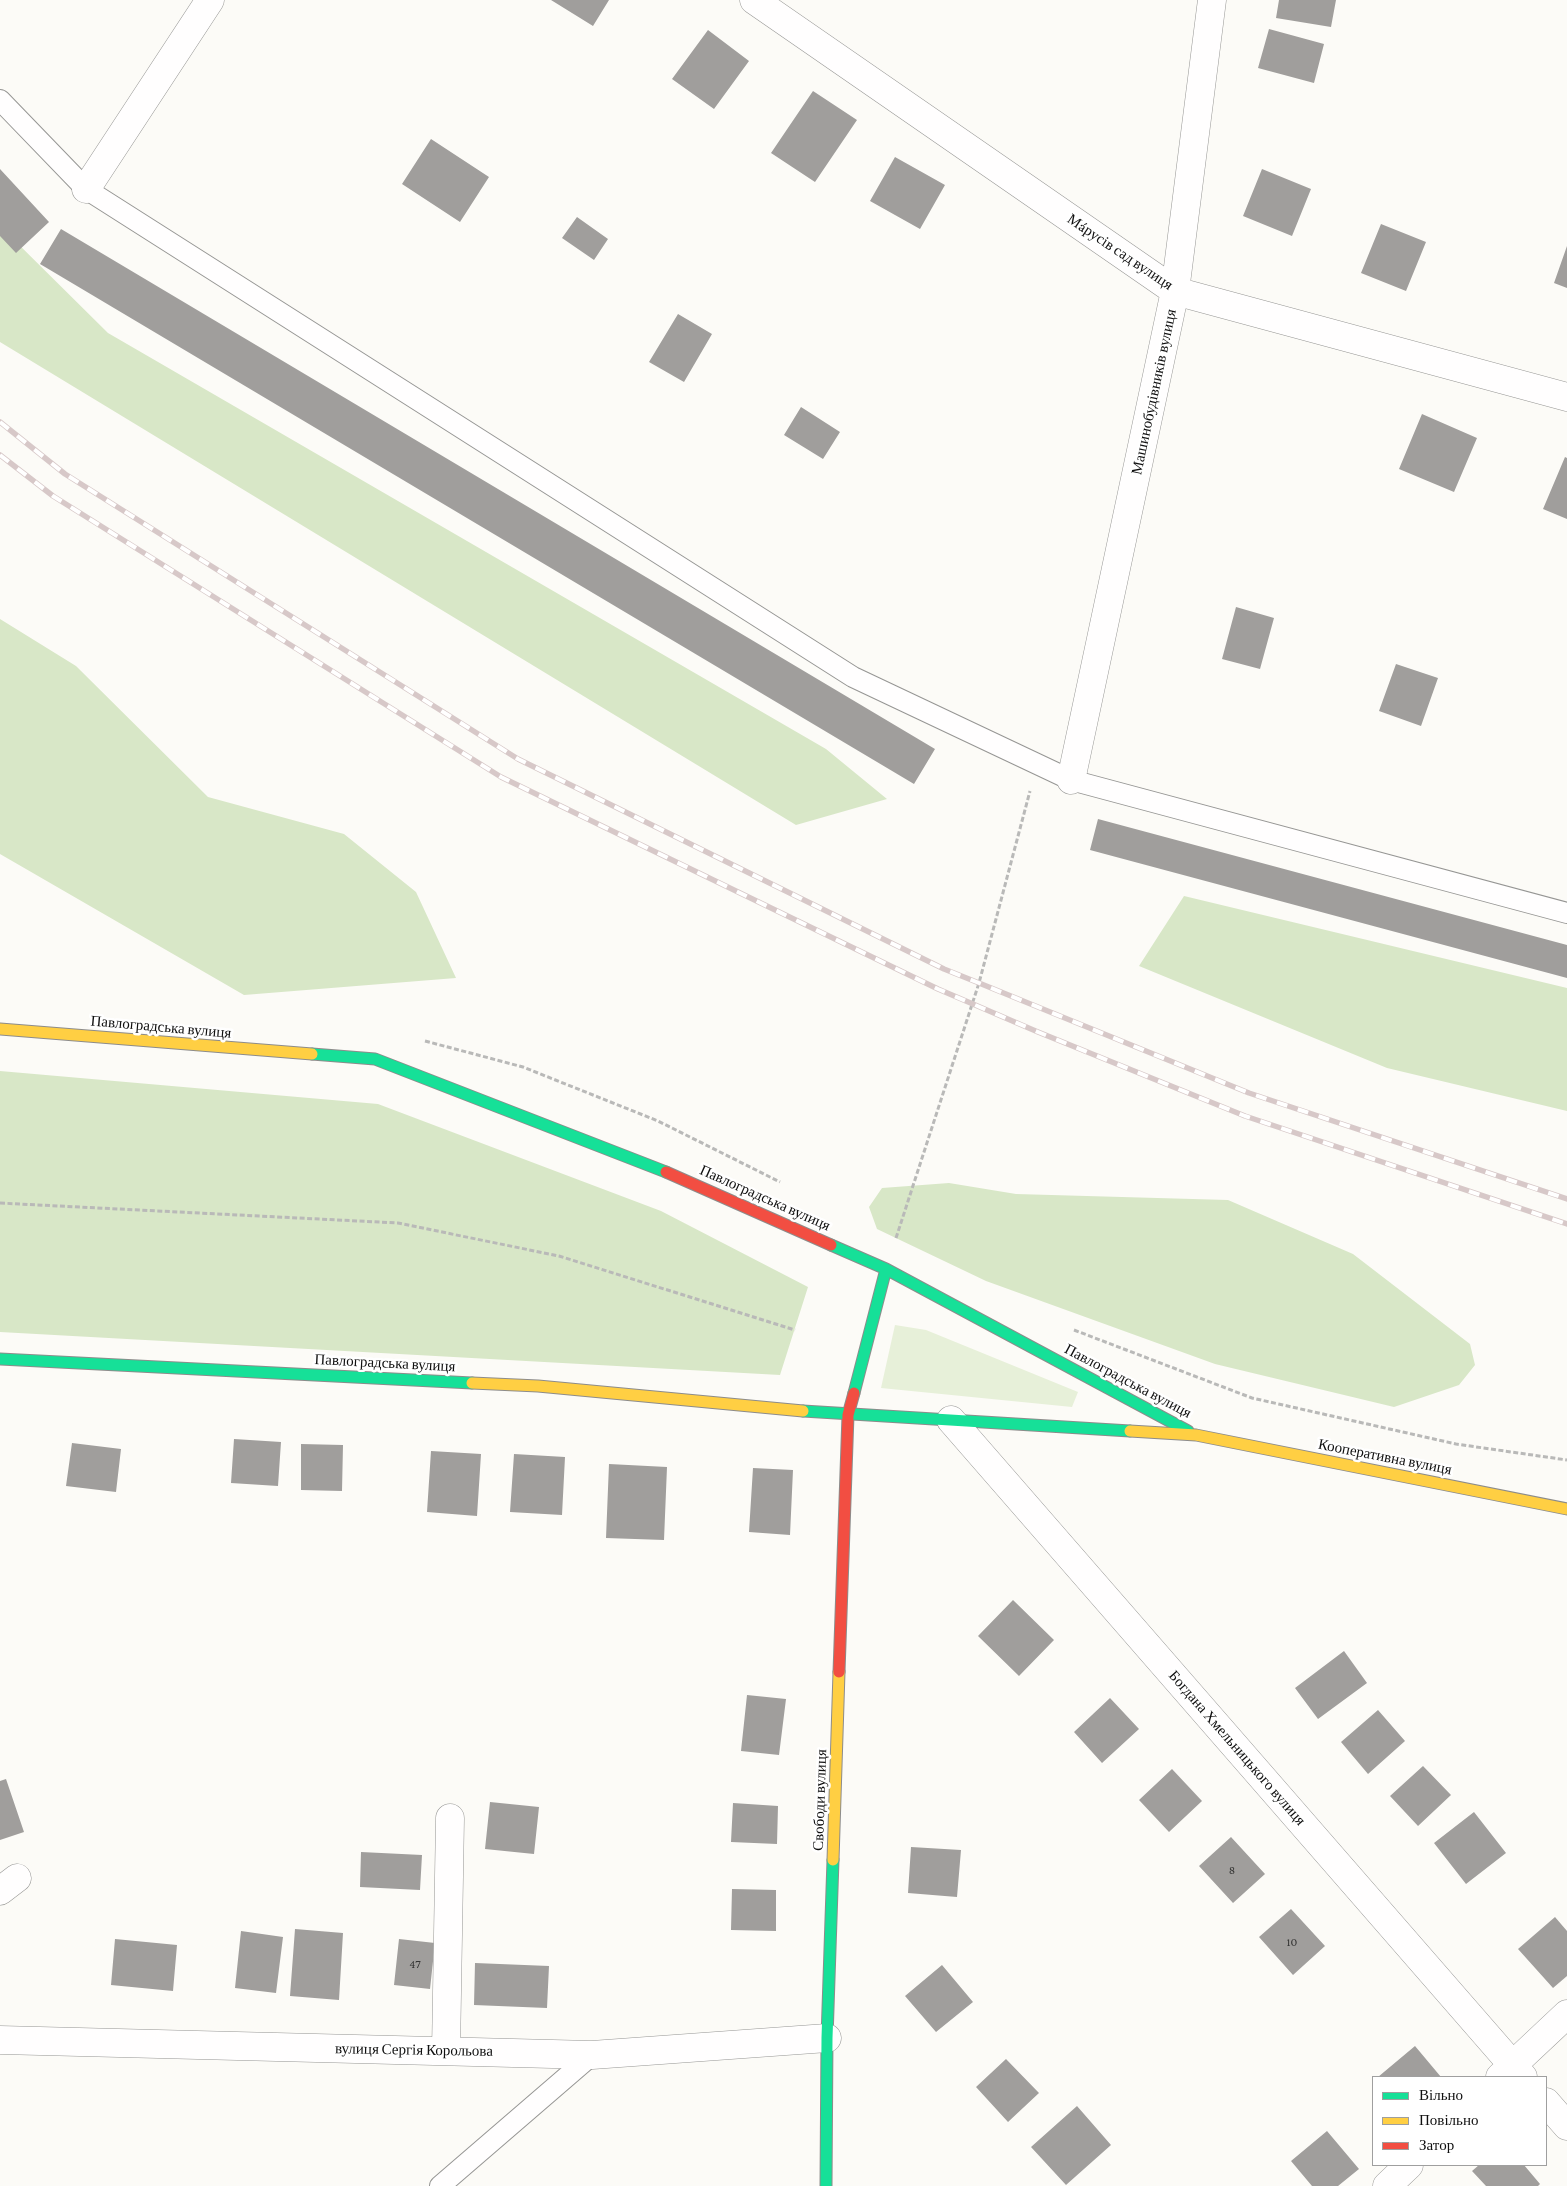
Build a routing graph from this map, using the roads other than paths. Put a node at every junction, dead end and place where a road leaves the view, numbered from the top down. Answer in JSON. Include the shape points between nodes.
{"nodes":[{"id":1,"x":210,"y":0,"type":"edge"},
{"id":2,"x":754,"y":0,"type":"edge"},
{"id":3,"x":1212,"y":0,"type":"edge"},
{"id":4,"x":0,"y":100,"type":"edge"},
{"id":5,"x":86,"y":189,"type":"junction"},
{"id":6,"x":1175,"y":291,"type":"junction"},
{"id":7,"x":1567,"y":397,"type":"edge"},
{"id":8,"x":1071,"y":780,"type":"junction"},
{"id":9,"x":1567,"y":913,"type":"edge"},
{"id":10,"x":0,"y":1029,"type":"edge"},
{"id":11,"x":886,"y":1269,"type":"junction"},
{"id":12,"x":0,"y":1358,"type":"edge"},
{"id":13,"x":848,"y":1415,"type":"junction"},
{"id":14,"x":951,"y":1420,"type":"junction"},
{"id":15,"x":1196,"y":1435,"type":"junction"},
{"id":16,"x":1567,"y":1509,"type":"edge"},
{"id":17,"x":450,"y":1818,"type":"dead end"},
{"id":18,"x":1567,"y":2014,"type":"edge"},
{"id":19,"x":827,"y":2038,"type":"junction"},
{"id":20,"x":0,"y":2040,"type":"edge"},
{"id":21,"x":446,"y":2051,"type":"junction"},
{"id":22,"x":592,"y":2055,"type":"junction"},
{"id":23,"x":1512,"y":2073,"type":"edge"},
{"id":24,"x":1547,"y":2103,"type":"edge"},
{"id":25,"x":1567,"y":2126,"type":"edge"},
{"id":26,"x":1409,"y":2166,"type":"edge"},
{"id":27,"x":440,"y":2186,"type":"edge"},
{"id":28,"x":826,"y":2186,"type":"edge"},
{"id":29,"x":1387,"y":2186,"type":"edge"}],
"edges":[{"from":1,"to":5,"type":"street"},
{"from":2,"to":6,"type":"street","name":"Мáрусів сад вулиця"},
{"from":3,"to":6,"type":"street","name":"Машинобудівників вулиця"},
{"from":4,"to":5,"type":"lane"},
{"from":5,"to":8,"type":"lane","via":[[853,676]]},
{"from":6,"to":7,"type":"street","name":"Мáрусів сад вулиця"},
{"from":6,"to":8,"type":"street","name":"Машинобудівників вулиця"},
{"from":8,"to":9,"type":"lane"},
{"from":10,"to":11,"type":"main road","name":"Павлоградська вулиця","via":[[375,1059],[699,1185]]},
{"from":11,"to":13,"type":"main road","name":"Свободи вулиця"},
{"from":11,"to":15,"type":"main road","name":"Павлоградська вулиця"},
{"from":12,"to":13,"type":"main road","name":"Павлоградська вулиця","via":[[538,1386]]},
{"from":13,"to":14,"type":"main road","name":"Павлоградська вулиця"},
{"from":13,"to":19,"type":"main road","name":"Свободи вулиця"},
{"from":14,"to":15,"type":"main road","name":"Павлоградська вулиця"},
{"from":14,"to":23,"type":"street","name":"Богдана Хмельницького вулиця"},
{"from":15,"to":16,"type":"main road","name":"Кооперативна вулиця"},
{"from":17,"to":21,"type":"street"},
{"from":18,"to":23,"type":"street"},
{"from":19,"to":22,"type":"street","name":"вулиця Сергія Корольова"},
{"from":19,"to":28,"type":"main road","name":"Свободи вулиця"},
{"from":20,"to":21,"type":"street","name":"вулиця Сергія Корольова"},
{"from":21,"to":22,"type":"street","name":"вулиця Сергія Корольова"},
{"from":22,"to":27,"type":"lane"},
{"from":24,"to":25,"type":"street"},
{"from":26,"to":29,"type":"street"}]}
